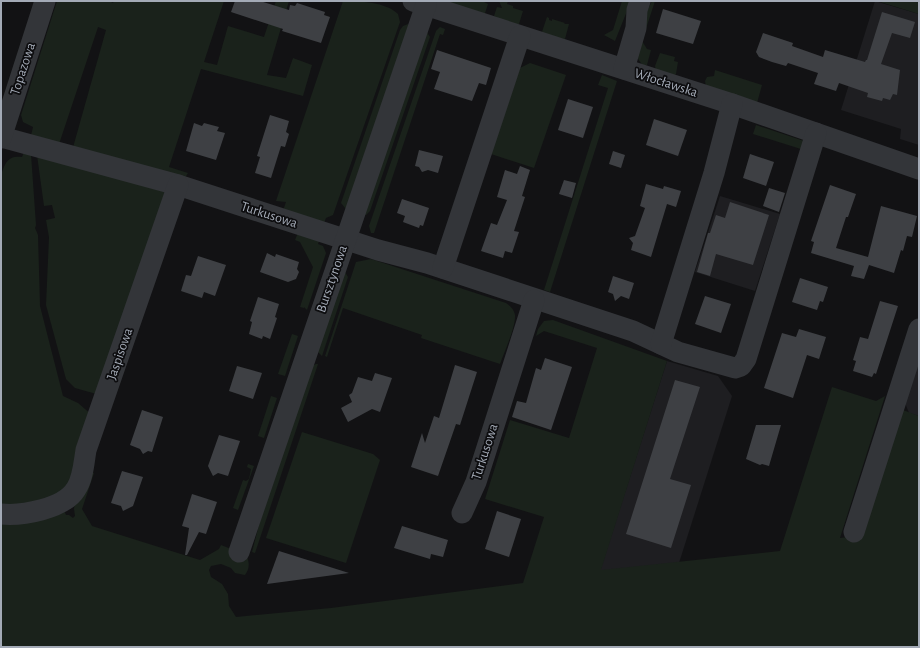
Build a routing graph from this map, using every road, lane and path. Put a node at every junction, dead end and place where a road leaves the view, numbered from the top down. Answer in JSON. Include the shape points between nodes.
{"nodes":[{"id":1,"x":45,"y":1,"type":"edge"},
{"id":2,"x":419,"y":3,"type":"edge"},
{"id":3,"x":639,"y":5,"type":"edge"},
{"id":4,"x":520,"y":36,"type":"junction"},
{"id":5,"x":618,"y":67,"type":"junction"},
{"id":6,"x":732,"y":104,"type":"junction"},
{"id":7,"x":816,"y":133,"type":"junction"},
{"id":8,"x":1,"y":137,"type":"edge"},
{"id":9,"x":919,"y":169,"type":"edge"},
{"id":10,"x":178,"y":185,"type":"junction"},
{"id":11,"x":346,"y":240,"type":"junction"},
{"id":12,"x":443,"y":268,"type":"junction"},
{"id":13,"x":534,"y":300,"type":"junction"},
{"id":14,"x":919,"y":329,"type":"edge"},
{"id":15,"x":661,"y":344,"type":"junction"},
{"id":16,"x":462,"y":513,"type":"dead end"},
{"id":17,"x":1,"y":514,"type":"edge"},
{"id":18,"x":854,"y":532,"type":"dead end"},
{"id":19,"x":239,"y":552,"type":"dead end"}],
"edges":[{"from":1,"to":8,"type":"street","name":"Topazowa"},
{"from":2,"to":4,"type":"street","name":"Włocławska"},
{"from":2,"to":11,"type":"street","name":"Bursztynowa"},
{"from":3,"to":5,"type":"street","via":[[636,28]]},
{"from":4,"to":5,"type":"street","name":"Włocławska"},
{"from":4,"to":12,"type":"street"},
{"from":5,"to":6,"type":"street","name":"Włocławska"},
{"from":6,"to":7,"type":"street","name":"Włocławska"},
{"from":6,"to":15,"type":"street","via":[[714,173]]},
{"from":7,"to":9,"type":"street","name":"Włocławska"},
{"from":7,"to":15,"type":"street","name":"Turkusowa","via":[[743,365],[739,368],[732,367],[685,354]]},
{"from":8,"to":10,"type":"street","name":"Turkusowa"},
{"from":10,"to":11,"type":"street","name":"Turkusowa"},
{"from":10,"to":17,"type":"street","name":"Jaspisowa","via":[[86,450],[77,488],[67,499],[45,508],[22,514]]},
{"from":11,"to":12,"type":"street","name":"Turkusowa"},
{"from":11,"to":19,"type":"street","name":"Bursztynowa"},
{"from":12,"to":13,"type":"street","name":"Turkusowa"},
{"from":13,"to":15,"type":"street","name":"Turkusowa","via":[[633,331]]},
{"from":13,"to":16,"type":"street","name":"Turkusowa","via":[[476,482]]},
{"from":14,"to":18,"type":"street"}]}
